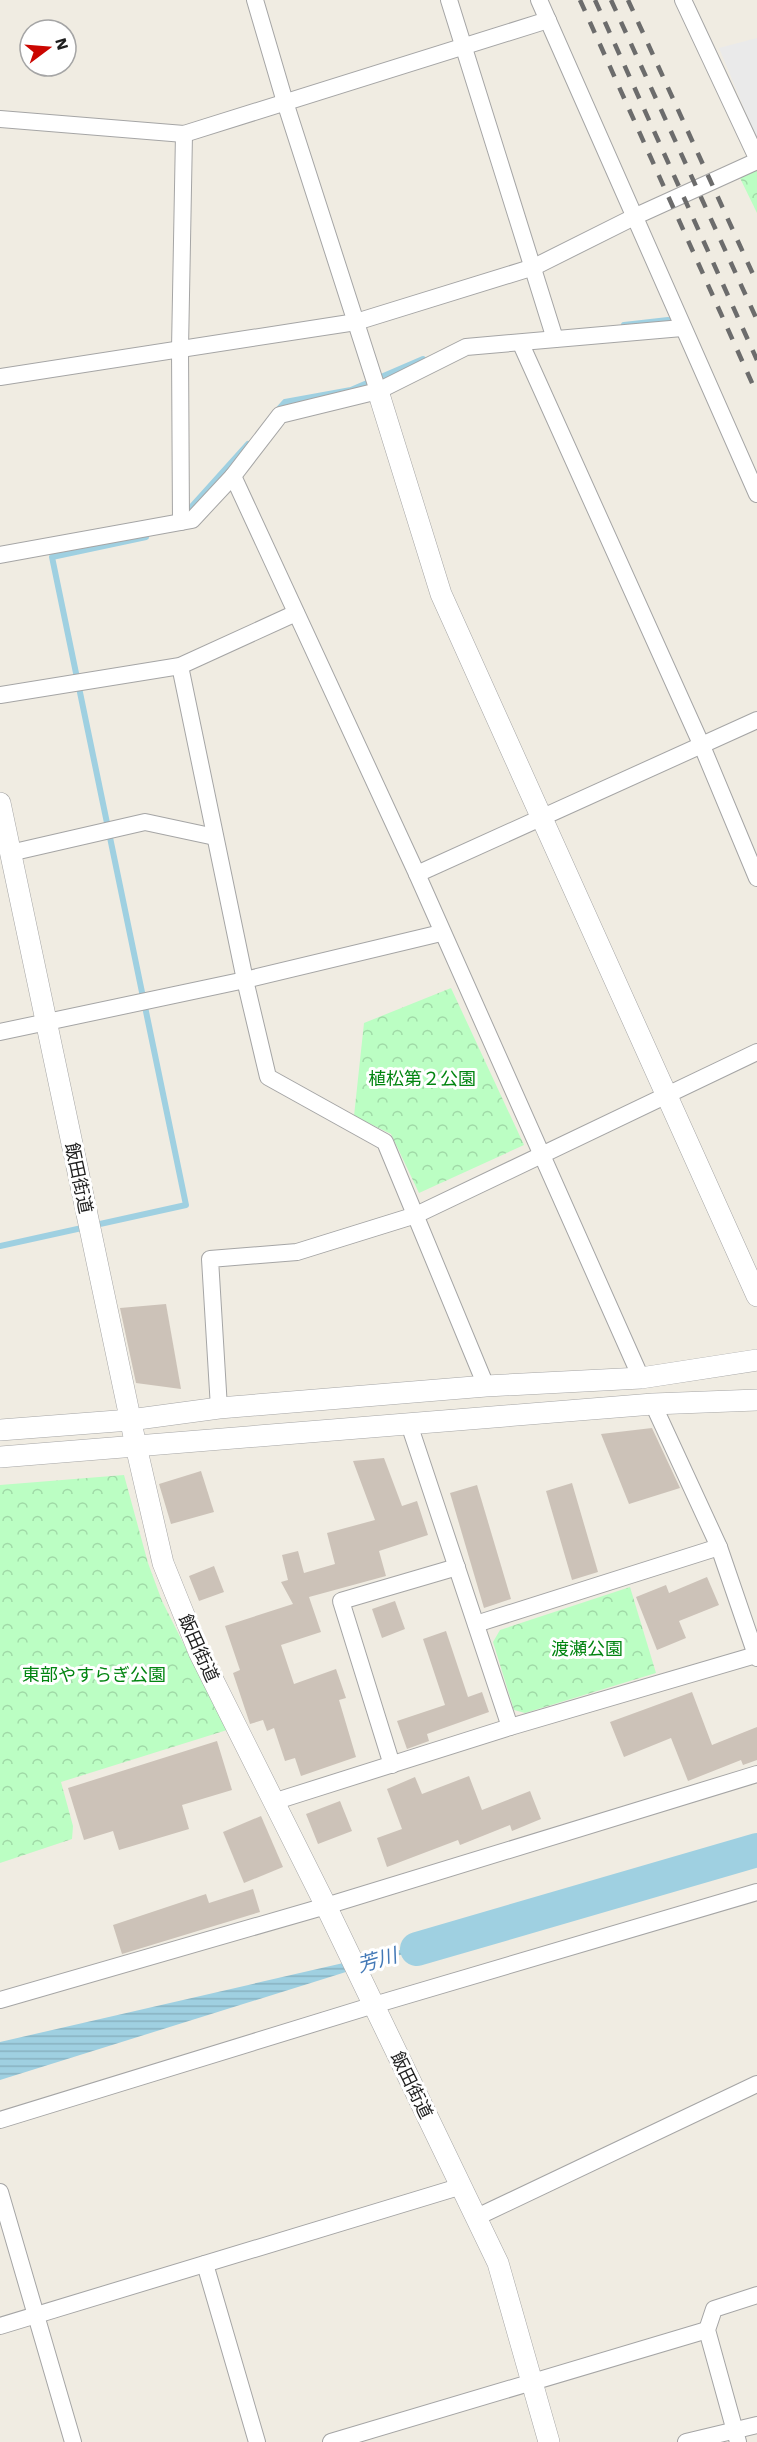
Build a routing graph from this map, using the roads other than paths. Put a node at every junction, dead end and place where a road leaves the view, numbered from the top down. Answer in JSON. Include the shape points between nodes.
{"nodes":[{"id":1,"x":255,"y":0,"type":"edge"},
{"id":2,"x":449,"y":0,"type":"edge"},
{"id":3,"x":539,"y":0,"type":"edge"},
{"id":4,"x":683,"y":0,"type":"edge"},
{"id":5,"x":548,"y":20,"type":"junction"},
{"id":6,"x":462,"y":46,"type":"junction"},
{"id":7,"x":285,"y":102,"type":"junction"},
{"id":8,"x":0,"y":118,"type":"edge"},
{"id":9,"x":184,"y":134,"type":"junction"},
{"id":10,"x":757,"y":159,"type":"edge"},
{"id":11,"x":636,"y":216,"type":"junction"},
{"id":12,"x":534,"y":267,"type":"junction"},
{"id":13,"x":356,"y":322,"type":"junction"},
{"id":14,"x":682,"y":328,"type":"junction"},
{"id":15,"x":555,"y":339,"type":"junction"},
{"id":16,"x":521,"y":344,"type":"junction"},
{"id":17,"x":180,"y":349,"type":"junction"},
{"id":18,"x":0,"y":377,"type":"edge"},
{"id":19,"x":378,"y":391,"type":"junction"},
{"id":20,"x":233,"y":476,"type":"junction"},
{"id":21,"x":757,"y":494,"type":"edge"},
{"id":22,"x":181,"y":522,"type":"junction"},
{"id":23,"x":0,"y":555,"type":"edge"},
{"id":24,"x":296,"y":613,"type":"junction"},
{"id":25,"x":180,"y":666,"type":"junction"},
{"id":26,"x":0,"y":695,"type":"edge"},
{"id":27,"x":757,"y":720,"type":"edge"},
{"id":28,"x":702,"y":746,"type":"junction"},
{"id":29,"x":0,"y":803,"type":"edge"},
{"id":30,"x":541,"y":819,"type":"junction"},
{"id":31,"x":215,"y":837,"type":"junction"},
{"id":32,"x":10,"y":853,"type":"junction"},
{"id":33,"x":417,"y":874,"type":"junction"},
{"id":34,"x":757,"y":878,"type":"edge"},
{"id":35,"x":441,"y":933,"type":"junction"},
{"id":36,"x":244,"y":980,"type":"junction"},
{"id":37,"x":46,"y":1023,"type":"junction"},
{"id":38,"x":0,"y":1032,"type":"edge"},
{"id":39,"x":757,"y":1052,"type":"edge"},
{"id":40,"x":666,"y":1095,"type":"junction"},
{"id":41,"x":541,"y":1156,"type":"junction"},
{"id":42,"x":416,"y":1215,"type":"junction"},
{"id":43,"x":757,"y":1296,"type":"edge"},
{"id":44,"x":757,"y":1360,"type":"edge"},
{"id":45,"x":641,"y":1378,"type":"junction"},
{"id":46,"x":486,"y":1386,"type":"junction"},
{"id":47,"x":757,"y":1400,"type":"edge"},
{"id":48,"x":653,"y":1404,"type":"junction"},
{"id":49,"x":219,"y":1408,"type":"junction"},
{"id":50,"x":130,"y":1420,"type":"junction"},
{"id":51,"x":410,"y":1424,"type":"junction"},
{"id":52,"x":0,"y":1430,"type":"edge"},
{"id":53,"x":136,"y":1446,"type":"junction"},
{"id":54,"x":0,"y":1457,"type":"edge"},
{"id":55,"x":719,"y":1547,"type":"junction"},
{"id":56,"x":457,"y":1567,"type":"junction"},
{"id":57,"x":476,"y":1624,"type":"junction"},
{"id":58,"x":757,"y":1656,"type":"edge"},
{"id":59,"x":510,"y":1727,"type":"junction"},
{"id":60,"x":392,"y":1765,"type":"junction"},
{"id":61,"x":757,"y":1774,"type":"edge"},
{"id":62,"x":273,"y":1802,"type":"junction"},
{"id":63,"x":757,"y":1892,"type":"edge"},
{"id":64,"x":326,"y":1906,"type":"junction"},
{"id":65,"x":0,"y":2000,"type":"edge"},
{"id":66,"x":374,"y":2005,"type":"junction"},
{"id":67,"x":757,"y":2084,"type":"edge"},
{"id":68,"x":0,"y":2120,"type":"edge"},
{"id":69,"x":462,"y":2186,"type":"junction"},
{"id":70,"x":0,"y":2192,"type":"edge"},
{"id":71,"x":477,"y":2217,"type":"junction"},
{"id":72,"x":205,"y":2264,"type":"junction"},
{"id":73,"x":757,"y":2295,"type":"edge"},
{"id":74,"x":35,"y":2315,"type":"junction"},
{"id":75,"x":0,"y":2326,"type":"edge"},
{"id":76,"x":707,"y":2330,"type":"junction"},
{"id":77,"x":531,"y":2381,"type":"junction"},
{"id":78,"x":757,"y":2425,"type":"edge"},
{"id":79,"x":737,"y":2436,"type":"edge"},
{"id":80,"x":73,"y":2442,"type":"edge"},
{"id":81,"x":257,"y":2442,"type":"edge"},
{"id":82,"x":331,"y":2442,"type":"edge"},
{"id":83,"x":549,"y":2442,"type":"edge"},
{"id":84,"x":686,"y":2442,"type":"edge"}],
"edges":[{"from":1,"to":7,"type":"street"},
{"from":2,"to":6,"type":"street"},
{"from":3,"to":5,"type":"street"},
{"from":4,"to":10,"type":"street"},
{"from":5,"to":6,"type":"street"},
{"from":5,"to":11,"type":"street"},
{"from":6,"to":7,"type":"street"},
{"from":6,"to":12,"type":"street"},
{"from":7,"to":9,"type":"street"},
{"from":7,"to":13,"type":"street"},
{"from":8,"to":9,"type":"street"},
{"from":9,"to":17,"type":"street"},
{"from":10,"to":11,"type":"street"},
{"from":11,"to":12,"type":"street"},
{"from":11,"to":14,"type":"street"},
{"from":12,"to":13,"type":"street"},
{"from":12,"to":15,"type":"street"},
{"from":13,"to":17,"type":"street"},
{"from":13,"to":19,"type":"street"},
{"from":14,"to":15,"type":"street"},
{"from":14,"to":21,"type":"street"},
{"from":15,"to":16,"type":"street"},
{"from":16,"to":19,"type":"street","via":[[466,347]]},
{"from":16,"to":28,"type":"street"},
{"from":17,"to":18,"type":"street"},
{"from":17,"to":22,"type":"street"},
{"from":19,"to":20,"type":"street","via":[[280,415]]},
{"from":19,"to":30,"type":"street","via":[[441,594]]},
{"from":20,"to":22,"type":"street","via":[[192,520]]},
{"from":20,"to":24,"type":"street"},
{"from":22,"to":23,"type":"street"},
{"from":24,"to":25,"type":"street"},
{"from":24,"to":33,"type":"street"},
{"from":25,"to":26,"type":"street"},
{"from":25,"to":31,"type":"street"},
{"from":27,"to":28,"type":"street"},
{"from":28,"to":30,"type":"street"},
{"from":28,"to":34,"type":"street"},
{"from":29,"to":32,"type":"street","name":"飯田街道"},
{"from":30,"to":33,"type":"street"},
{"from":30,"to":40,"type":"street"},
{"from":31,"to":32,"type":"street","via":[[145,822]]},
{"from":31,"to":36,"type":"street"},
{"from":32,"to":37,"type":"street","name":"飯田街道"},
{"from":33,"to":35,"type":"street"},
{"from":35,"to":36,"type":"street"},
{"from":35,"to":41,"type":"street"},
{"from":36,"to":37,"type":"street"},
{"from":36,"to":42,"type":"street","via":[[268,1077],[385,1142]]},
{"from":37,"to":38,"type":"street"},
{"from":37,"to":50,"type":"street","name":"飯田街道"},
{"from":39,"to":40,"type":"street"},
{"from":40,"to":41,"type":"street"},
{"from":40,"to":43,"type":"street"},
{"from":41,"to":42,"type":"street"},
{"from":41,"to":45,"type":"street"},
{"from":42,"to":46,"type":"street"},
{"from":42,"to":49,"type":"street","via":[[297,1252],[210,1259]]},
{"from":44,"to":45,"type":"street"},
{"from":45,"to":46,"type":"street"},
{"from":46,"to":49,"type":"street"},
{"from":47,"to":48,"type":"street"},
{"from":48,"to":51,"type":"street"},
{"from":48,"to":55,"type":"street"},
{"from":49,"to":50,"type":"street"},
{"from":50,"to":52,"type":"street"},
{"from":50,"to":53,"type":"street","name":"飯田街道"},
{"from":51,"to":53,"type":"street"},
{"from":51,"to":56,"type":"street"},
{"from":53,"to":54,"type":"street"},
{"from":53,"to":62,"type":"street","name":"飯田街道","via":[[164,1563],[200,1652]]},
{"from":55,"to":57,"type":"street"},
{"from":55,"to":58,"type":"street"},
{"from":56,"to":57,"type":"street"},
{"from":56,"to":60,"type":"street","via":[[341,1601]]},
{"from":57,"to":59,"type":"street"},
{"from":58,"to":59,"type":"street"},
{"from":59,"to":60,"type":"street"},
{"from":60,"to":62,"type":"street"},
{"from":61,"to":64,"type":"street"},
{"from":62,"to":64,"type":"street","name":"飯田街道"},
{"from":63,"to":66,"type":"street"},
{"from":64,"to":65,"type":"street"},
{"from":64,"to":66,"type":"street","name":"飯田街道"},
{"from":66,"to":68,"type":"street"},
{"from":66,"to":69,"type":"street","name":"飯田街道"},
{"from":67,"to":71,"type":"street"},
{"from":69,"to":71,"type":"street","name":"飯田街道"},
{"from":69,"to":72,"type":"street"},
{"from":70,"to":74,"type":"street"},
{"from":71,"to":77,"type":"street","name":"飯田街道","via":[[498,2263]]},
{"from":72,"to":74,"type":"street"},
{"from":72,"to":81,"type":"street"},
{"from":73,"to":76,"type":"street","via":[[714,2309]]},
{"from":74,"to":75,"type":"street"},
{"from":74,"to":80,"type":"street"},
{"from":76,"to":77,"type":"street"},
{"from":76,"to":79,"type":"street"},
{"from":77,"to":82,"type":"street"},
{"from":77,"to":83,"type":"street","name":"飯田街道"},
{"from":78,"to":79,"type":"street"},
{"from":79,"to":84,"type":"street"}]}
